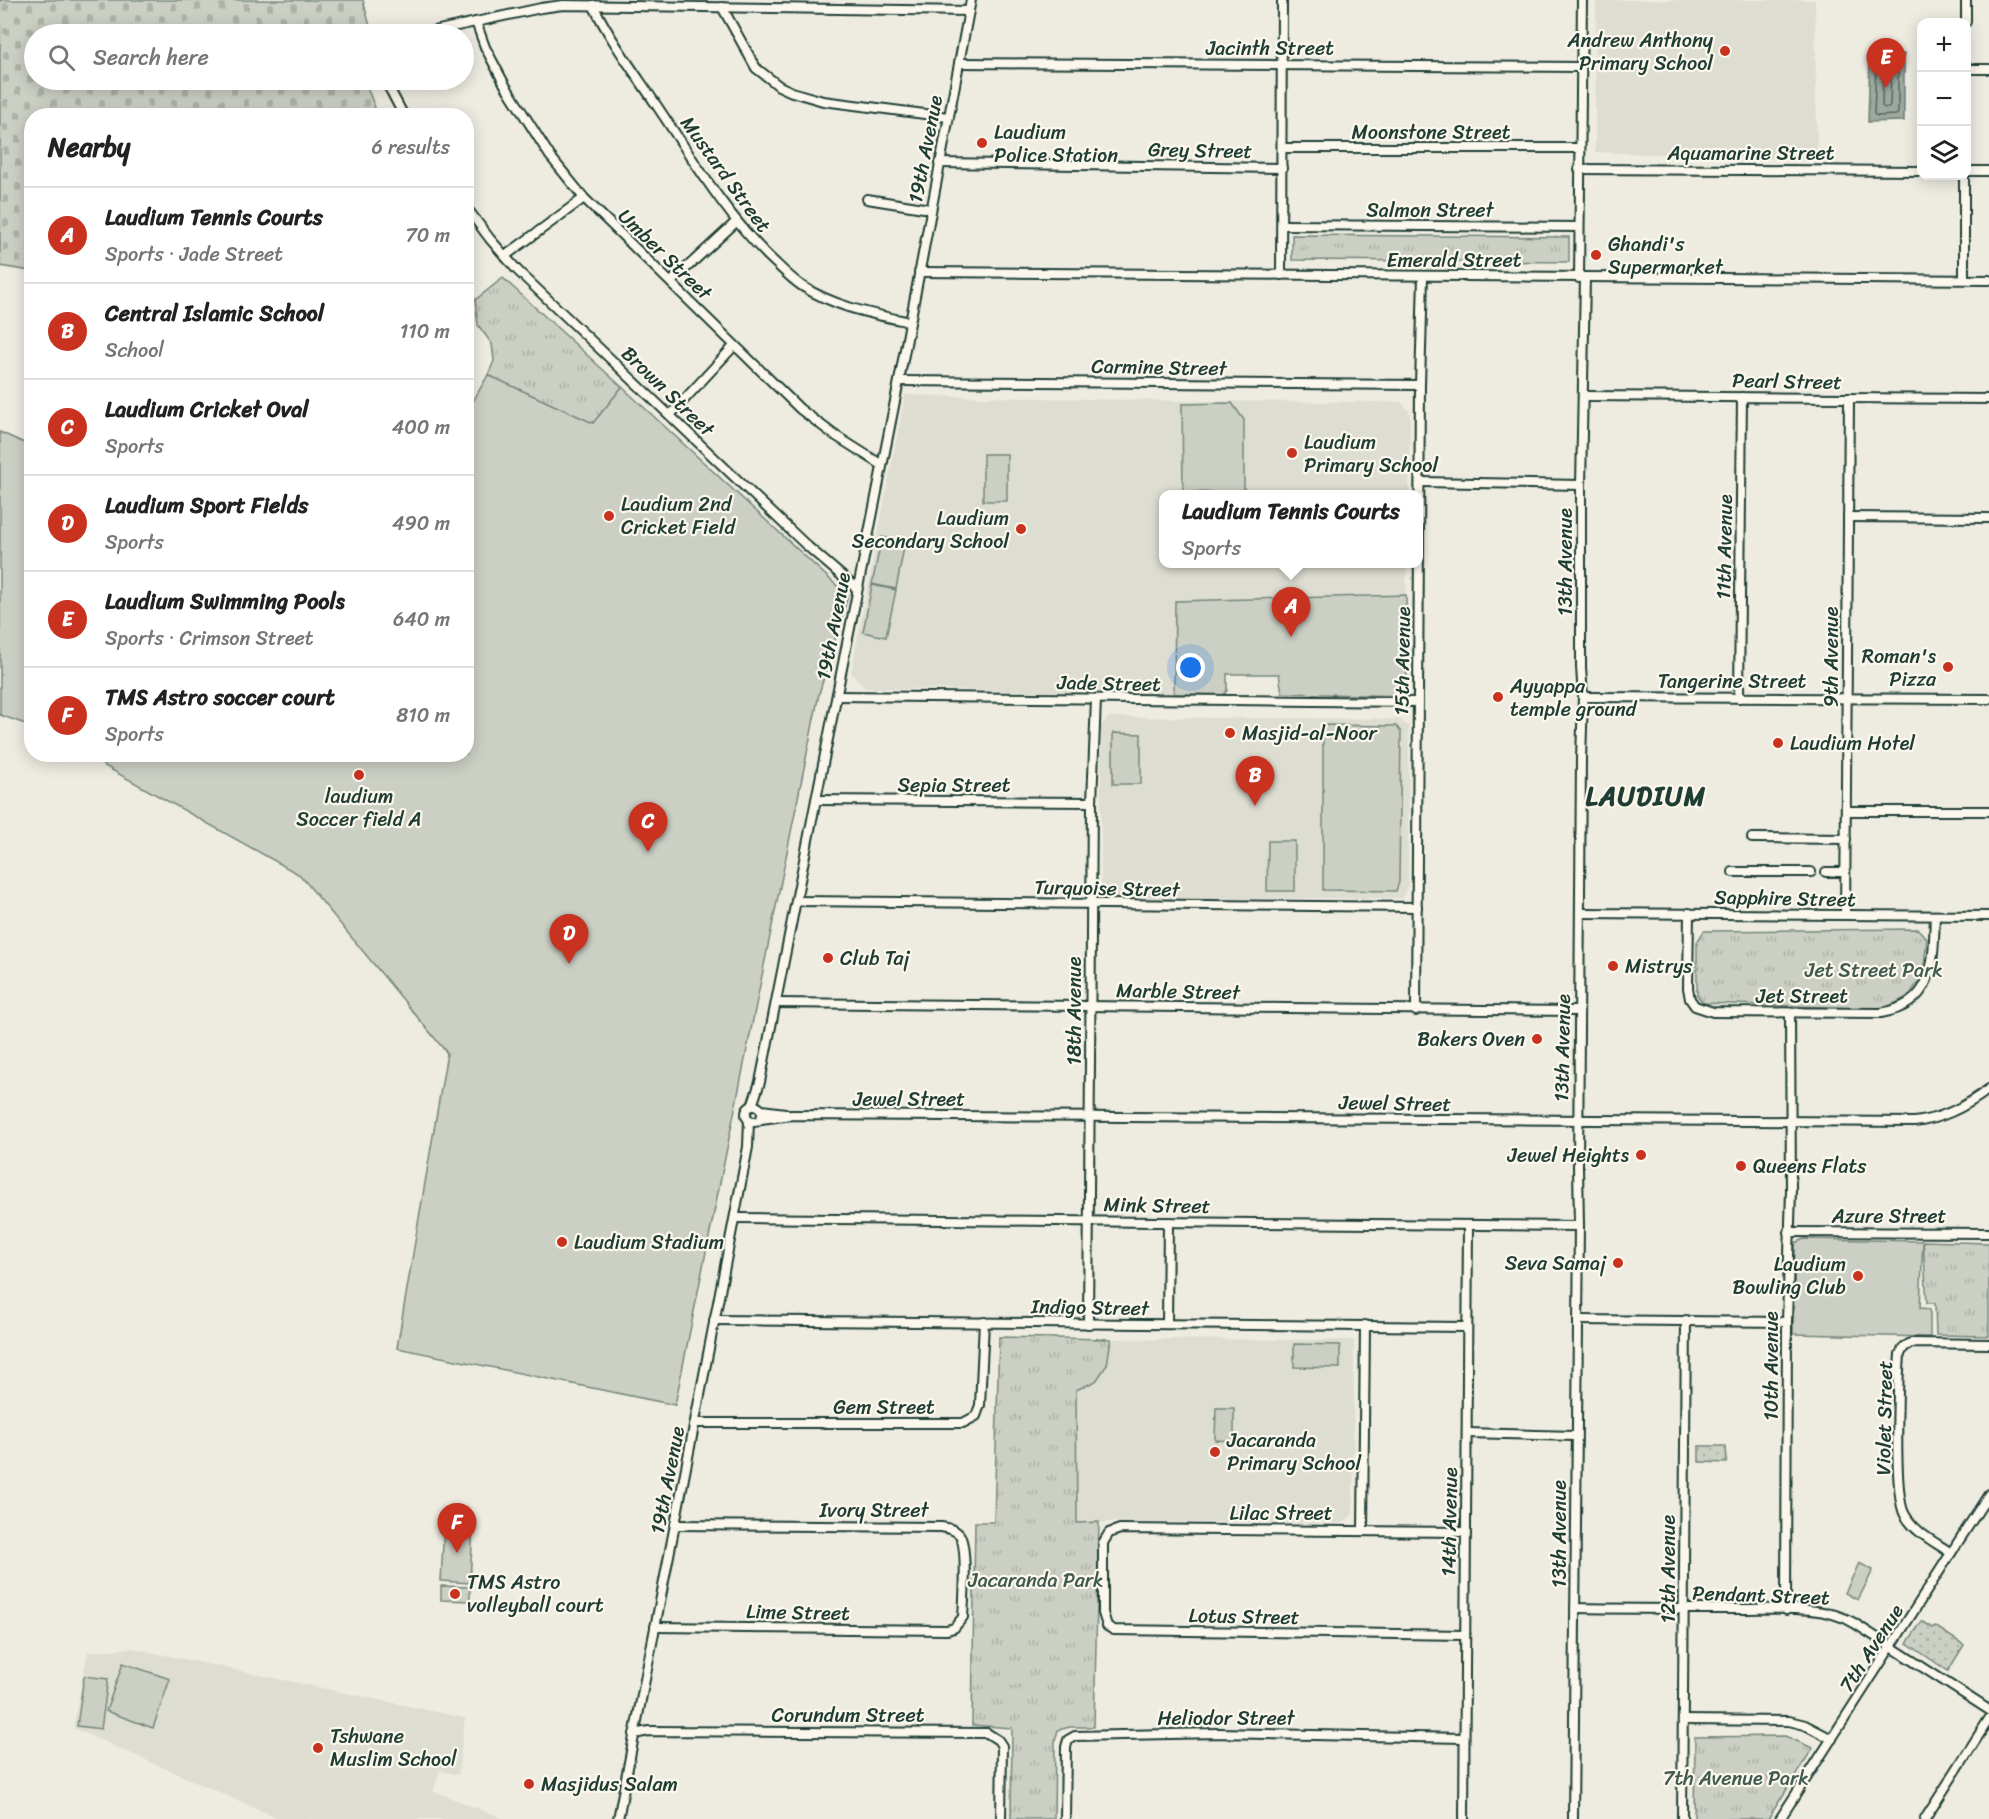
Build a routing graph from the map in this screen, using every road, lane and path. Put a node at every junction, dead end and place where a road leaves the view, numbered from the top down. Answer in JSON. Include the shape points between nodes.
{"nodes":[{"id":1,"x":971,"y":0,"type":"edge"},
{"id":2,"x":1282,"y":0,"type":"edge"},
{"id":3,"x":1582,"y":0,"type":"edge"},
{"id":4,"x":1966,"y":0,"type":"edge"},
{"id":5,"x":593,"y":5,"type":"junction"},
{"id":6,"x":722,"y":7,"type":"junction"},
{"id":7,"x":969,"y":10,"type":"junction"},
{"id":8,"x":1966,"y":18,"type":"edge"},
{"id":9,"x":476,"y":22,"type":"junction"},
{"id":10,"x":467,"y":24,"type":"edge"},
{"id":11,"x":959,"y":63,"type":"junction"},
{"id":12,"x":1281,"y":65,"type":"junction"},
{"id":13,"x":1580,"y":67,"type":"junction"},
{"id":14,"x":1971,"y":69,"type":"edge"},
{"id":15,"x":1989,"y":69,"type":"edge"},
{"id":16,"x":390,"y":90,"type":"edge"},
{"id":17,"x":400,"y":108,"type":"edge"},
{"id":18,"x":948,"y":117,"type":"junction"},
{"id":19,"x":1282,"y":148,"type":"junction"},
{"id":20,"x":1580,"y":148,"type":"junction"},
{"id":21,"x":939,"y":163,"type":"junction"},
{"id":22,"x":1282,"y":168,"type":"junction"},
{"id":23,"x":1580,"y":169,"type":"junction"},
{"id":24,"x":1917,"y":171,"type":"edge"},
{"id":25,"x":1971,"y":171,"type":"edge"},
{"id":26,"x":1989,"y":171,"type":"edge"},
{"id":27,"x":1965,"y":180,"type":"edge"},
{"id":28,"x":584,"y":198,"type":"junction"},
{"id":29,"x":867,"y":200,"type":"dead end"},
{"id":30,"x":930,"y":209,"type":"junction"},
{"id":31,"x":474,"y":217,"type":"edge"},
{"id":32,"x":736,"y":222,"type":"junction"},
{"id":33,"x":1282,"y":225,"type":"junction"},
{"id":34,"x":1579,"y":227,"type":"junction"},
{"id":35,"x":505,"y":256,"type":"junction"},
{"id":36,"x":919,"y":272,"type":"junction"},
{"id":37,"x":1281,"y":275,"type":"junction"},
{"id":38,"x":1423,"y":277,"type":"junction"},
{"id":39,"x":1582,"y":278,"type":"junction"},
{"id":40,"x":1964,"y":279,"type":"junction"},
{"id":41,"x":1989,"y":280,"type":"edge"},
{"id":42,"x":671,"y":282,"type":"junction"},
{"id":43,"x":910,"y":322,"type":"junction"},
{"id":44,"x":734,"y":346,"type":"junction"},
{"id":45,"x":898,"y":381,"type":"junction"},
{"id":46,"x":1420,"y":386,"type":"junction"},
{"id":47,"x":1584,"y":396,"type":"junction"},
{"id":48,"x":1742,"y":397,"type":"junction"},
{"id":49,"x":1849,"y":398,"type":"junction"},
{"id":50,"x":1989,"y":399,"type":"edge"},
{"id":51,"x":670,"y":415,"type":"junction"},
{"id":52,"x":882,"y":465,"type":"junction"},
{"id":53,"x":1421,"y":482,"type":"junction"},
{"id":54,"x":1581,"y":485,"type":"junction"},
{"id":55,"x":1421,"y":490,"type":"edge"},
{"id":56,"x":1848,"y":517,"type":"junction"},
{"id":57,"x":1989,"y":518,"type":"edge"},
{"id":58,"x":1420,"y":568,"type":"edge"},
{"id":59,"x":857,"y":589,"type":"junction"},
{"id":60,"x":837,"y":696,"type":"junction"},
{"id":61,"x":1583,"y":697,"type":"junction"},
{"id":62,"x":1739,"y":698,"type":"junction"},
{"id":63,"x":1096,"y":699,"type":"junction"},
{"id":64,"x":1847,"y":699,"type":"junction"},
{"id":65,"x":1989,"y":699,"type":"edge"},
{"id":66,"x":1418,"y":702,"type":"junction"},
{"id":67,"x":816,"y":801,"type":"junction"},
{"id":68,"x":1092,"y":802,"type":"junction"},
{"id":69,"x":1846,"y":811,"type":"junction"},
{"id":70,"x":1989,"y":811,"type":"edge"},
{"id":71,"x":1752,"y":837,"type":"dead end"},
{"id":72,"x":1846,"y":839,"type":"junction"},
{"id":73,"x":1733,"y":872,"type":"dead end"},
{"id":74,"x":1811,"y":872,"type":"dead end"},
{"id":75,"x":1826,"y":872,"type":"dead end"},
{"id":76,"x":1845,"y":872,"type":"junction"},
{"id":77,"x":797,"y":901,"type":"junction"},
{"id":78,"x":1092,"y":905,"type":"junction"},
{"id":79,"x":1417,"y":907,"type":"junction"},
{"id":80,"x":1580,"y":913,"type":"junction"},
{"id":81,"x":1689,"y":913,"type":"junction"},
{"id":82,"x":1845,"y":915,"type":"junction"},
{"id":83,"x":1935,"y":916,"type":"junction"},
{"id":84,"x":1989,"y":916,"type":"edge"},
{"id":85,"x":776,"y":1003,"type":"junction"},
{"id":86,"x":1090,"y":1007,"type":"junction"},
{"id":87,"x":1416,"y":1011,"type":"junction"},
{"id":88,"x":1580,"y":1011,"type":"junction"},
{"id":89,"x":1790,"y":1013,"type":"junction"},
{"id":90,"x":760,"y":1082,"type":"junction"},
{"id":91,"x":1989,"y":1089,"type":"edge"},
{"id":92,"x":752,"y":1106,"type":"junction"},
{"id":93,"x":761,"y":1109,"type":"junction"},
{"id":94,"x":792,"y":1115,"type":"junction"},
{"id":95,"x":1090,"y":1116,"type":"junction"},
{"id":96,"x":749,"y":1120,"type":"junction"},
{"id":97,"x":760,"y":1120,"type":"junction"},
{"id":98,"x":1578,"y":1121,"type":"junction"},
{"id":99,"x":1790,"y":1122,"type":"junction"},
{"id":100,"x":748,"y":1147,"type":"junction"},
{"id":101,"x":735,"y":1218,"type":"junction"},
{"id":102,"x":1090,"y":1221,"type":"junction"},
{"id":103,"x":1168,"y":1222,"type":"junction"},
{"id":104,"x":1468,"y":1226,"type":"junction"},
{"id":105,"x":1579,"y":1226,"type":"junction"},
{"id":106,"x":1790,"y":1232,"type":"junction"},
{"id":107,"x":1989,"y":1233,"type":"edge"},
{"id":108,"x":714,"y":1320,"type":"junction"},
{"id":109,"x":1578,"y":1320,"type":"junction"},
{"id":110,"x":1686,"y":1320,"type":"junction"},
{"id":111,"x":984,"y":1322,"type":"junction"},
{"id":112,"x":1787,"y":1322,"type":"junction"},
{"id":113,"x":1088,"y":1324,"type":"junction"},
{"id":114,"x":1167,"y":1324,"type":"junction"},
{"id":115,"x":1365,"y":1325,"type":"junction"},
{"id":116,"x":1467,"y":1327,"type":"junction"},
{"id":117,"x":1989,"y":1344,"type":"edge"},
{"id":118,"x":695,"y":1423,"type":"junction"},
{"id":119,"x":1467,"y":1433,"type":"junction"},
{"id":120,"x":1575,"y":1436,"type":"junction"},
{"id":121,"x":1989,"y":1494,"type":"edge"},
{"id":122,"x":675,"y":1525,"type":"junction"},
{"id":123,"x":1363,"y":1531,"type":"junction"},
{"id":124,"x":1465,"y":1532,"type":"junction"},
{"id":125,"x":1103,"y":1543,"type":"joint"},
{"id":126,"x":1951,"y":1553,"type":"junction"},
{"id":127,"x":1575,"y":1608,"type":"junction"},
{"id":128,"x":1684,"y":1609,"type":"junction"},
{"id":129,"x":1786,"y":1610,"type":"junction"},
{"id":130,"x":655,"y":1627,"type":"junction"},
{"id":131,"x":940,"y":1630,"type":"joint"},
{"id":132,"x":1465,"y":1635,"type":"junction"},
{"id":133,"x":1891,"y":1647,"type":"junction"},
{"id":134,"x":1989,"y":1710,"type":"edge"},
{"id":135,"x":1989,"y":1719,"type":"edge"},
{"id":136,"x":1683,"y":1720,"type":"junction"},
{"id":137,"x":635,"y":1730,"type":"junction"},
{"id":138,"x":1464,"y":1737,"type":"junction"},
{"id":139,"x":1832,"y":1739,"type":"junction"},
{"id":140,"x":618,"y":1819,"type":"edge"},
{"id":141,"x":1001,"y":1819,"type":"edge"},
{"id":142,"x":1065,"y":1819,"type":"edge"},
{"id":143,"x":1464,"y":1819,"type":"edge"},
{"id":144,"x":1573,"y":1819,"type":"edge"},
{"id":145,"x":1682,"y":1819,"type":"edge"},
{"id":146,"x":1780,"y":1819,"type":"edge"},
{"id":147,"x":1925,"y":1819,"type":"edge"}],
"edges":[{"from":1,"to":7,"type":"street","name":"19th Avenue"},
{"from":2,"to":12,"type":"street"},
{"from":3,"to":13,"type":"street","name":"13th Avenue"},
{"from":4,"to":8,"type":"street"},
{"from":5,"to":6,"type":"street"},
{"from":5,"to":9,"type":"street","via":[[541,8]]},
{"from":5,"to":32,"type":"street","name":"Mustard Street"},
{"from":6,"to":7,"type":"street"},
{"from":6,"to":18,"type":"street","via":[[756,68],[779,86],[823,100]]},
{"from":7,"to":11,"type":"street","name":"19th Avenue"},
{"from":9,"to":10,"type":"street"},
{"from":9,"to":28,"type":"street","name":"Umber Street","via":[[505,86],[550,156]]},
{"from":11,"to":12,"type":"street","name":"Jacinth Street"},
{"from":11,"to":18,"type":"street","name":"19th Avenue"},
{"from":12,"to":13,"type":"street","name":"Jacinth Street"},
{"from":12,"to":19,"type":"street"},
{"from":13,"to":20,"type":"street","name":"13th Avenue"},
{"from":14,"to":15,"type":"street"},
{"from":16,"to":17,"type":"street"},
{"from":18,"to":21,"type":"street","name":"19th Avenue"},
{"from":19,"to":20,"type":"street","name":"Moonstone Street"},
{"from":19,"to":22,"type":"street"},
{"from":20,"to":23,"type":"street","name":"13th Avenue"},
{"from":21,"to":22,"type":"street","name":"Grey Street"},
{"from":21,"to":30,"type":"street","name":"19th Avenue"},
{"from":22,"to":33,"type":"street"},
{"from":23,"to":24,"type":"street","name":"Aquamarine Street"},
{"from":23,"to":34,"type":"street","name":"13th Avenue"},
{"from":25,"to":26,"type":"street"},
{"from":27,"to":40,"type":"street"},
{"from":28,"to":35,"type":"street"},
{"from":28,"to":42,"type":"street","name":"Umber Street"},
{"from":29,"to":30,"type":"street"},
{"from":30,"to":36,"type":"street","name":"19th Avenue"},
{"from":31,"to":35,"type":"street","name":"Brown Street"},
{"from":32,"to":42,"type":"street"},
{"from":32,"to":43,"type":"street","name":"Mustard Street","via":[[782,269],[820,296],[864,312]]},
{"from":33,"to":34,"type":"street","name":"Salmon Street"},
{"from":33,"to":37,"type":"street"},
{"from":34,"to":39,"type":"street","name":"13th Avenue"},
{"from":35,"to":51,"type":"street","name":"Brown Street"},
{"from":36,"to":37,"type":"street","name":"Emerald Street"},
{"from":36,"to":43,"type":"street","name":"19th Avenue"},
{"from":37,"to":38,"type":"street","name":"Emerald Street"},
{"from":38,"to":39,"type":"street","name":"Emerald Street"},
{"from":38,"to":46,"type":"street","name":"15th Avenue"},
{"from":39,"to":40,"type":"street","name":"Emerald Street"},
{"from":39,"to":47,"type":"street","name":"13th Avenue"},
{"from":40,"to":41,"type":"street","name":"Emerald Street"},
{"from":42,"to":44,"type":"street","name":"Umber Street"},
{"from":43,"to":45,"type":"street","name":"19th Avenue"},
{"from":44,"to":51,"type":"street"},
{"from":44,"to":52,"type":"street","name":"Umber Street","via":[[817,423]]},
{"from":45,"to":46,"type":"street","name":"Carmine Street"},
{"from":45,"to":52,"type":"street","name":"19th Avenue"},
{"from":46,"to":53,"type":"street","name":"15th Avenue"},
{"from":47,"to":48,"type":"street","name":"Pearl Street"},
{"from":47,"to":54,"type":"street","name":"13th Avenue"},
{"from":48,"to":49,"type":"street","name":"Pearl Street"},
{"from":48,"to":62,"type":"street","name":"11th Avenue"},
{"from":49,"to":50,"type":"street","name":"Pearl Street"},
{"from":49,"to":56,"type":"street","name":"9th Avenue"},
{"from":51,"to":59,"type":"street","name":"Brown Street"},
{"from":52,"to":59,"type":"street","name":"19th Avenue"},
{"from":53,"to":54,"type":"street"},
{"from":53,"to":55,"type":"street","name":"15th Avenue"},
{"from":54,"to":61,"type":"street","name":"13th Avenue"},
{"from":56,"to":57,"type":"street"},
{"from":56,"to":64,"type":"street","name":"9th Avenue"},
{"from":58,"to":66,"type":"street","name":"15th Avenue"},
{"from":59,"to":60,"type":"street","name":"19th Avenue"},
{"from":60,"to":63,"type":"street","name":"Jade Street"},
{"from":60,"to":67,"type":"street","name":"19th Avenue"},
{"from":61,"to":62,"type":"street","name":"Tangerine Street"},
{"from":61,"to":80,"type":"street","name":"13th Avenue"},
{"from":62,"to":64,"type":"street","name":"Tangerine Street"},
{"from":63,"to":66,"type":"street","name":"Jade Street"},
{"from":63,"to":68,"type":"street","name":"18th Avenue"},
{"from":64,"to":65,"type":"street","name":"Tangerine Street"},
{"from":64,"to":69,"type":"street","name":"9th Avenue"},
{"from":66,"to":79,"type":"street","name":"15th Avenue"},
{"from":67,"to":68,"type":"street","name":"Sepia Street"},
{"from":67,"to":77,"type":"street","name":"19th Avenue"},
{"from":68,"to":78,"type":"street","name":"18th Avenue"},
{"from":69,"to":70,"type":"street"},
{"from":69,"to":72,"type":"street","name":"9th Avenue"},
{"from":71,"to":72,"type":"street"},
{"from":72,"to":76,"type":"street","name":"9th Avenue"},
{"from":73,"to":74,"type":"street"},
{"from":75,"to":76,"type":"street"},
{"from":76,"to":82,"type":"street","name":"9th Avenue"},
{"from":77,"to":78,"type":"street","name":"Turquoise Street"},
{"from":77,"to":85,"type":"street","name":"19th Avenue"},
{"from":78,"to":79,"type":"street","name":"Turquoise Street"},
{"from":78,"to":86,"type":"street","name":"18th Avenue"},
{"from":79,"to":87,"type":"street","name":"15th Avenue"},
{"from":80,"to":81,"type":"street","name":"Sapphire Street"},
{"from":80,"to":88,"type":"street","name":"13th Avenue"},
{"from":81,"to":82,"type":"street","name":"Sapphire Street"},
{"from":81,"to":89,"type":"street","name":"Jet Street","via":[[1688,988],[1695,1006],[1713,1012]]},
{"from":82,"to":83,"type":"street","name":"Sapphire Street"},
{"from":83,"to":84,"type":"street","name":"Sapphire Street"},
{"from":83,"to":89,"type":"street","name":"Jet Street","via":[[1930,975],[1909,1003],[1881,1013]]},
{"from":85,"to":86,"type":"street","name":"Marble Street"},
{"from":85,"to":90,"type":"street","name":"19th Avenue"},
{"from":86,"to":87,"type":"street","name":"Marble Street"},
{"from":86,"to":95,"type":"street","name":"18th Avenue"},
{"from":87,"to":88,"type":"street","name":"Marble Street"},
{"from":88,"to":98,"type":"street","name":"13th Avenue"},
{"from":89,"to":99,"type":"street","name":"10th Avenue"},
{"from":90,"to":92,"type":"street","name":"19th Avenue"},
{"from":90,"to":93,"type":"street","name":"19th Avenue"},
{"from":91,"to":99,"type":"street","name":"Jewel Street","via":[[1964,1105],[1926,1120]]},
{"from":92,"to":93,"type":"street","name":"Jewel Street"},
{"from":92,"to":96,"type":"street","name":"19th Avenue","via":[[746,1112]]},
{"from":93,"to":94,"type":"street","name":"Jewel Street"},
{"from":93,"to":97,"type":"street","name":"19th Avenue"},
{"from":94,"to":95,"type":"street","name":"Jewel Street"},
{"from":94,"to":97,"type":"street","name":"Jewel Street"},
{"from":95,"to":98,"type":"street","name":"Jewel Street"},
{"from":95,"to":102,"type":"street","name":"18th Avenue"},
{"from":96,"to":97,"type":"street","name":"Jewel Street"},
{"from":96,"to":100,"type":"street","name":"19th Avenue"},
{"from":97,"to":100,"type":"street","name":"19th Avenue"},
{"from":98,"to":99,"type":"street","name":"Jewel Street"},
{"from":98,"to":105,"type":"street","name":"13th Avenue"},
{"from":99,"to":106,"type":"street","name":"10th Avenue"},
{"from":100,"to":101,"type":"street","name":"19th Avenue"},
{"from":101,"to":102,"type":"street","name":"Mink Street"},
{"from":101,"to":108,"type":"street","name":"19th Avenue"},
{"from":102,"to":103,"type":"street","name":"Mink Street"},
{"from":102,"to":113,"type":"street","name":"18th Avenue"},
{"from":103,"to":104,"type":"street","name":"Mink Street"},
{"from":103,"to":114,"type":"street"},
{"from":104,"to":105,"type":"street","name":"Mink Street"},
{"from":104,"to":116,"type":"street","name":"14th Avenue"},
{"from":105,"to":109,"type":"street","name":"13th Avenue"},
{"from":106,"to":107,"type":"street","name":"Azure Street"},
{"from":106,"to":112,"type":"street","name":"10th Avenue"},
{"from":108,"to":111,"type":"street","name":"Indigo Street"},
{"from":108,"to":118,"type":"street","name":"19th Avenue"},
{"from":109,"to":110,"type":"street"},
{"from":109,"to":120,"type":"street","name":"13th Avenue"},
{"from":110,"to":112,"type":"street"},
{"from":110,"to":128,"type":"street","name":"12th Avenue"},
{"from":111,"to":113,"type":"street","name":"Indigo Street"},
{"from":111,"to":118,"type":"street","name":"Gem Street","via":[[980,1405],[976,1416],[963,1423]]},
{"from":112,"to":129,"type":"street","name":"10th Avenue"},
{"from":113,"to":114,"type":"street","name":"Indigo Street"},
{"from":114,"to":115,"type":"street","name":"Indigo Street"},
{"from":115,"to":116,"type":"street","name":"Indigo Street"},
{"from":115,"to":123,"type":"street"},
{"from":116,"to":119,"type":"street","name":"14th Avenue"},
{"from":117,"to":126,"type":"street","name":"Violet Street","via":[[1911,1343],[1900,1354],[1900,1507],[1916,1530]]},
{"from":118,"to":122,"type":"street","name":"19th Avenue"},
{"from":119,"to":120,"type":"street"},
{"from":119,"to":124,"type":"street","name":"14th Avenue"},
{"from":120,"to":127,"type":"street","name":"13th Avenue"},
{"from":121,"to":126,"type":"street","name":"7th Avenue"},
{"from":122,"to":130,"type":"street","name":"19th Avenue"},
{"from":122,"to":131,"type":"street","name":"Ivory Street","via":[[950,1528],[963,1544],[963,1617],[954,1628]]},
{"from":123,"to":124,"type":"street","name":"Lilac Street"},
{"from":123,"to":125,"type":"street","name":"Lilac Street","via":[[1120,1529],[1109,1533]]},
{"from":124,"to":132,"type":"street","name":"14th Avenue"},
{"from":125,"to":132,"type":"street","name":"Lotus Street","via":[[1103,1613],[1107,1626],[1114,1630]]},
{"from":126,"to":133,"type":"street","name":"7th Avenue"},
{"from":127,"to":128,"type":"street","name":"Pendant Street"},
{"from":127,"to":144,"type":"street","name":"13th Avenue"},
{"from":128,"to":129,"type":"street","name":"Pendant Street"},
{"from":128,"to":136,"type":"street","name":"12th Avenue"},
{"from":129,"to":133,"type":"street","name":"Pendant Street","via":[[1836,1614]]},
{"from":130,"to":131,"type":"street","name":"Lime Street"},
{"from":130,"to":137,"type":"street","name":"19th Avenue"},
{"from":132,"to":138,"type":"street","name":"14th Avenue"},
{"from":133,"to":134,"type":"street","name":"Pendant Street"},
{"from":133,"to":139,"type":"street","name":"7th Avenue"},
{"from":135,"to":147,"type":"street"},
{"from":136,"to":139,"type":"street","via":[[1789,1721]]},
{"from":136,"to":145,"type":"street","name":"12th Avenue"},
{"from":137,"to":140,"type":"street","name":"19th Avenue"},
{"from":137,"to":141,"type":"street","name":"Corundum Street","via":[[987,1733],[1002,1746]]},
{"from":138,"to":142,"type":"street","name":"Heliodor Street","via":[[1218,1733],[1075,1736],[1066,1747]]},
{"from":138,"to":143,"type":"street","name":"14th Avenue"},
{"from":139,"to":146,"type":"street","name":"7th Avenue"}]}
